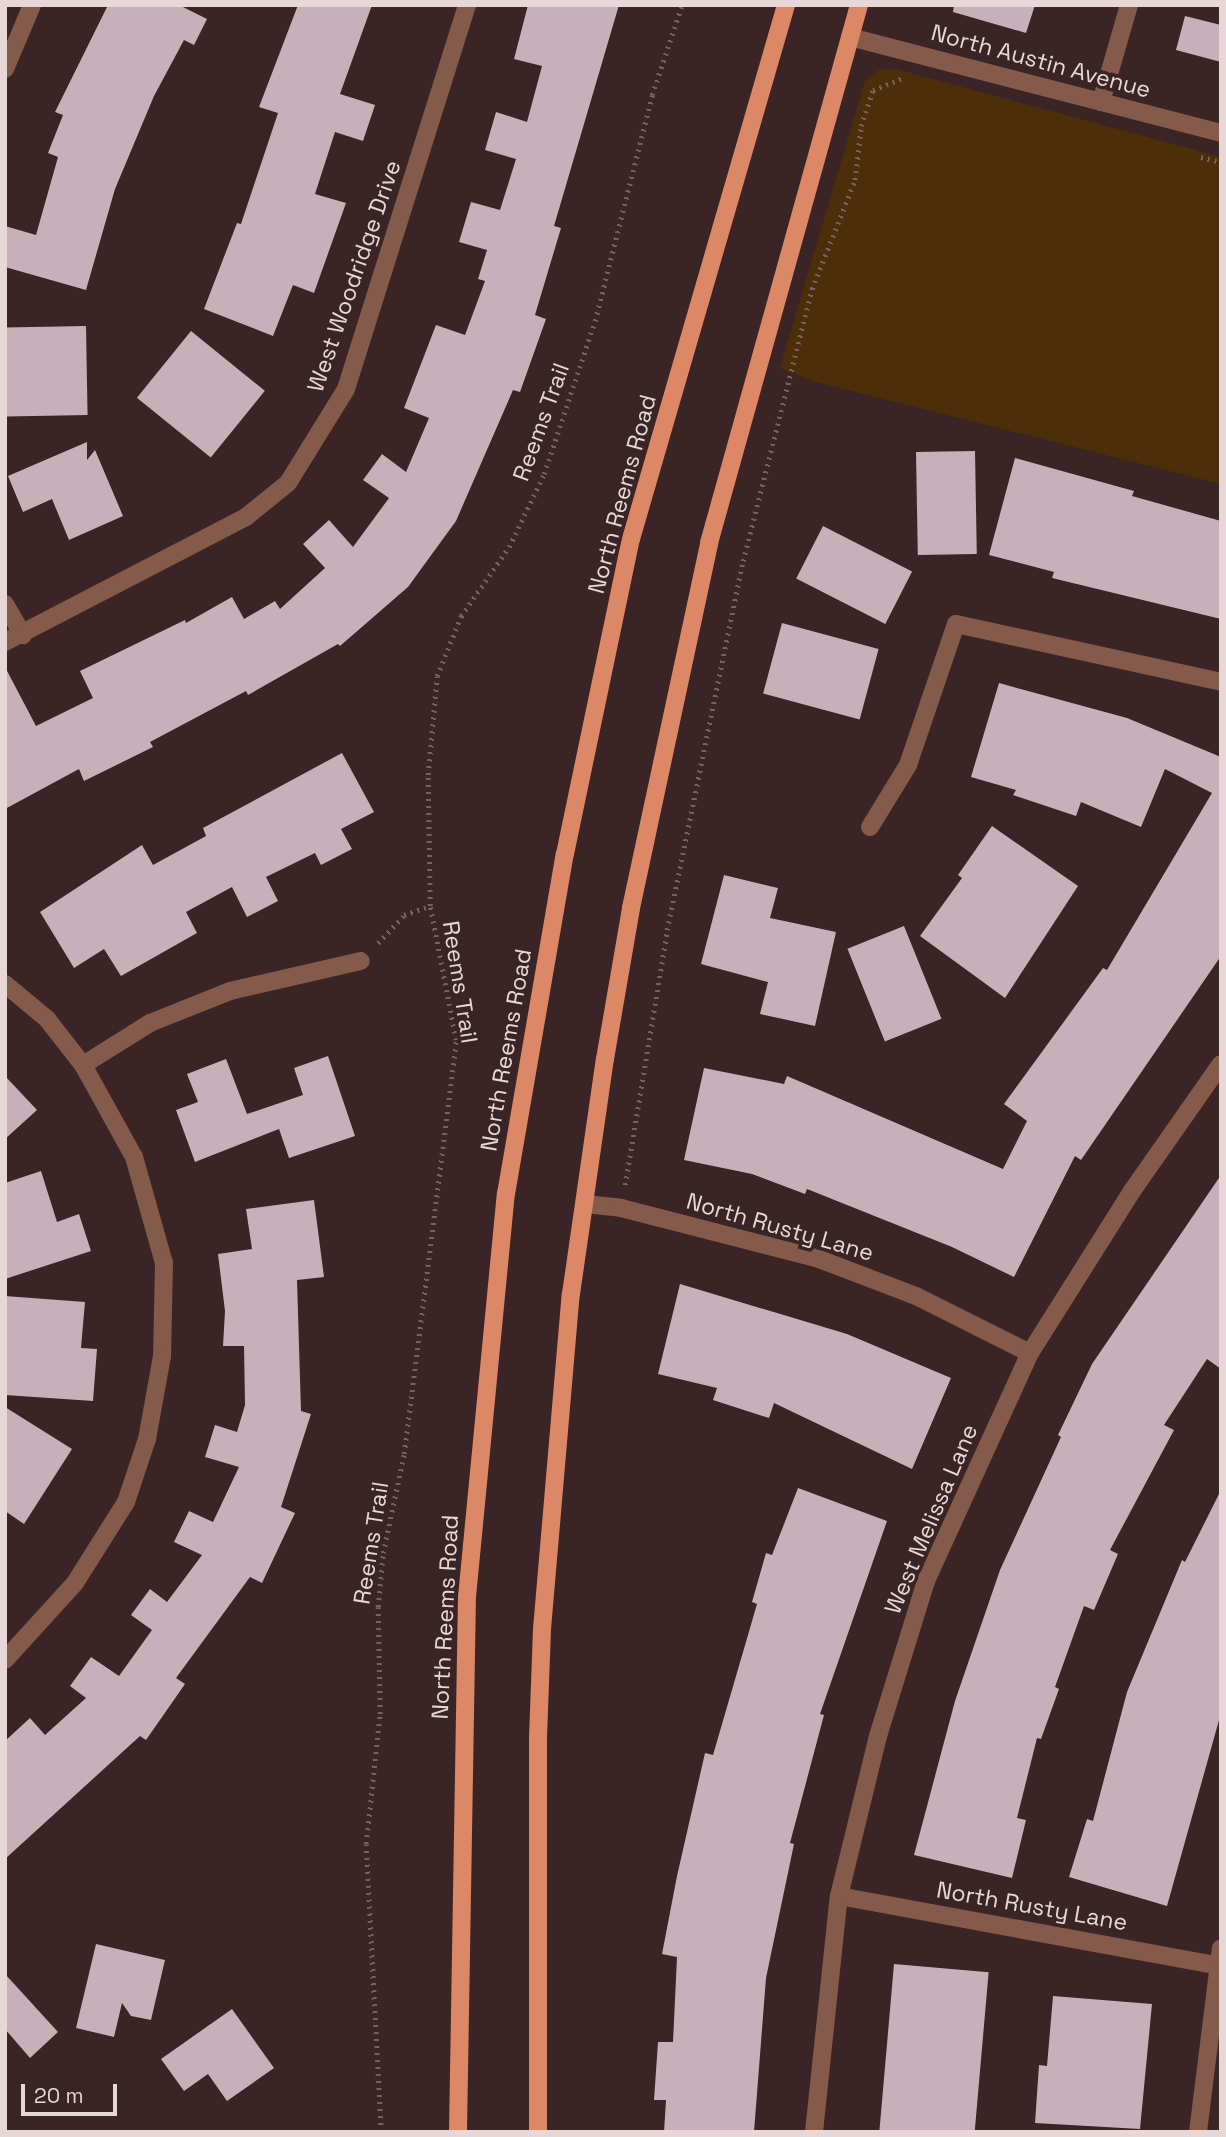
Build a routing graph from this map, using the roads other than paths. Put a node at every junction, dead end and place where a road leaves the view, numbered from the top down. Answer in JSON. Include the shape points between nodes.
{"nodes":[{"id":1,"x":32,"y":5,"type":"edge"},
{"id":2,"x":467,"y":5,"type":"edge"},
{"id":3,"x":786,"y":5,"type":"edge"},
{"id":4,"x":859,"y":5,"type":"edge"},
{"id":5,"x":1129,"y":5,"type":"edge"},
{"id":6,"x":850,"y":37,"type":"junction"},
{"id":7,"x":5,"y":69,"type":"edge"},
{"id":8,"x":1101,"y":102,"type":"junction"},
{"id":9,"x":1221,"y":133,"type":"edge"},
{"id":10,"x":5,"y":604,"type":"edge"},
{"id":11,"x":23,"y":635,"type":"junction"},
{"id":12,"x":5,"y":642,"type":"edge"},
{"id":13,"x":1221,"y":682,"type":"edge"},
{"id":14,"x":870,"y":827,"type":"dead end"},
{"id":15,"x":361,"y":961,"type":"road end"},
{"id":16,"x":5,"y":984,"type":"edge"},
{"id":17,"x":1221,"y":1064,"type":"edge"},
{"id":18,"x":83,"y":1065,"type":"junction"},
{"id":19,"x":585,"y":1204,"type":"junction"},
{"id":20,"x":1030,"y":1353,"type":"junction"},
{"id":21,"x":5,"y":1660,"type":"edge"},
{"id":22,"x":839,"y":1896,"type":"junction"},
{"id":23,"x":1219,"y":1956,"type":"edge"},
{"id":24,"x":458,"y":2132,"type":"edge"},
{"id":25,"x":538,"y":2132,"type":"edge"},
{"id":26,"x":814,"y":2132,"type":"edge"},
{"id":27,"x":1198,"y":2132,"type":"edge"}],
"edges":[{"from":1,"to":7,"type":"street"},
{"from":2,"to":11,"type":"street","name":"West Woodridge Drive","via":[[346,389],[288,483],[246,517]]},
{"from":3,"to":24,"type":"main road","name":"North Reems Road","via":[[631,539],[565,854],[506,1194],[467,1597]]},
{"from":4,"to":6,"type":"main road"},
{"from":5,"to":8,"type":"street"},
{"from":6,"to":8,"type":"street","name":"North Austin Avenue"},
{"from":6,"to":19,"type":"main road","via":[[709,542],[631,908]]},
{"from":8,"to":9,"type":"street","name":"North Austin Avenue"},
{"from":10,"to":11,"type":"street"},
{"from":11,"to":12,"type":"street","name":"West Woodridge Drive"},
{"from":13,"to":14,"type":"street","via":[[956,624],[908,765]]},
{"from":15,"to":18,"type":"street","via":[[230,991],[150,1023]]},
{"from":16,"to":18,"type":"street","via":[[47,1019]]},
{"from":17,"to":20,"type":"street","name":"West Melissa Lane","via":[[1132,1191]]},
{"from":18,"to":21,"type":"street","via":[[134,1157],[164,1263],[162,1356],[147,1439],[126,1502],[75,1583]]},
{"from":19,"to":20,"type":"street","name":"North Rusty Lane","via":[[621,1208],[819,1259],[916,1296]]},
{"from":19,"to":25,"type":"main road","via":[[571,1294],[542,1629]]},
{"from":20,"to":22,"type":"street","name":"West Melissa Lane","via":[[926,1581],[878,1737]]},
{"from":22,"to":23,"type":"street","name":"North Rusty Lane"},
{"from":22,"to":26,"type":"street","name":"West Melissa Lane"},
{"from":23,"to":27,"type":"street"}]}
